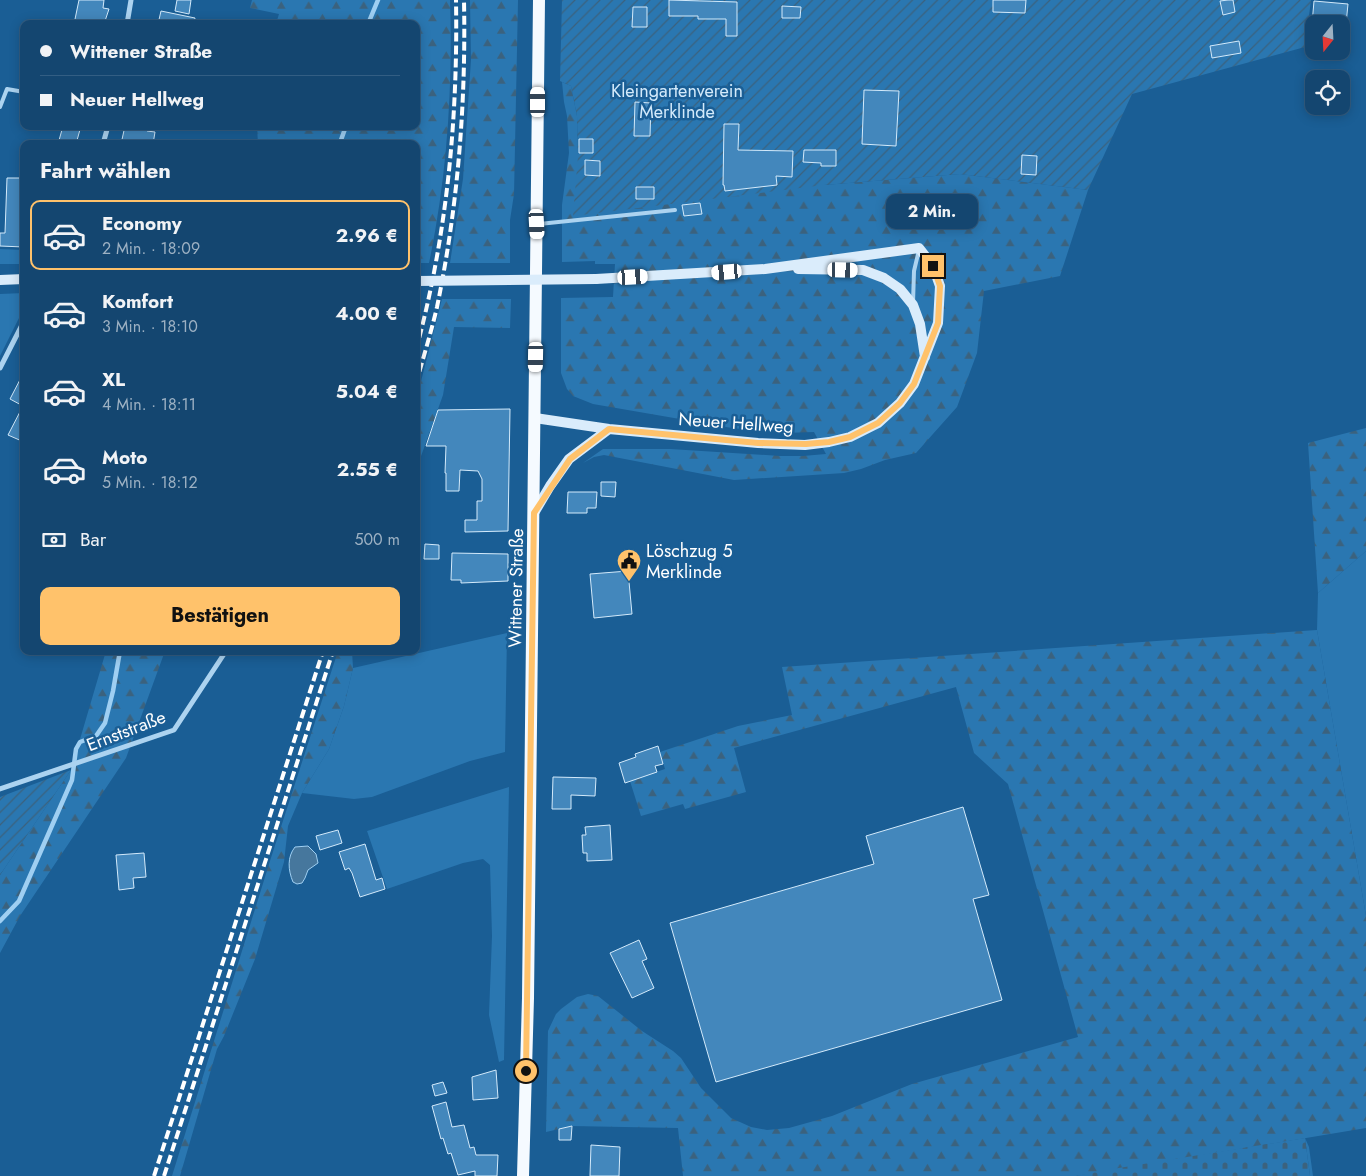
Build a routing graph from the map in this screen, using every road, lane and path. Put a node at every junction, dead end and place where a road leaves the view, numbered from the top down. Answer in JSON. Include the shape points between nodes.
{"nodes":[{"id":1,"x":131,"y":0,"type":"edge"},
{"id":2,"x":539,"y":0,"type":"edge"},
{"id":3,"x":128,"y":20,"type":"edge"},
{"id":4,"x":20,"y":91,"type":"edge"},
{"id":5,"x":0,"y":107,"type":"edge"},
{"id":6,"x":675,"y":210,"type":"dead end"},
{"id":7,"x":537,"y":224,"type":"junction"},
{"id":8,"x":919,"y":248,"type":"junction"},
{"id":9,"x":765,"y":269,"type":"junction"},
{"id":10,"x":20,"y":279,"type":"edge"},
{"id":11,"x":0,"y":280,"type":"edge"},
{"id":12,"x":420,"y":281,"type":"edge"},
{"id":13,"x":913,"y":305,"type":"junction"},
{"id":14,"x":20,"y":329,"type":"edge"},
{"id":15,"x":925,"y":357,"type":"junction"},
{"id":16,"x":0,"y":368,"type":"edge"},
{"id":17,"x":535,"y":418,"type":"junction"},
{"id":18,"x":609,"y":429,"type":"junction"},
{"id":19,"x":534,"y":513,"type":"junction"},
{"id":20,"x":223,"y":655,"type":"edge"},
{"id":21,"x":0,"y":789,"type":"edge"},
{"id":22,"x":523,"y":1176,"type":"edge"}],
"edges":[{"from":1,"to":3,"type":"street"},
{"from":2,"to":7,"type":"main road","name":"Wittener Straße"},
{"from":4,"to":5,"type":"lane","via":[[7,89]]},
{"from":6,"to":7,"type":"lane"},
{"from":7,"to":17,"type":"main road","name":"Wittener Straße"},
{"from":8,"to":9,"type":"main road"},
{"from":8,"to":13,"type":"lane","via":[[914,271]]},
{"from":8,"to":15,"type":"main road","name":"Neuer Hellweg","via":[[933,266],[940,286],[938,323]]},
{"from":9,"to":12,"type":"main road","bridge":true,"via":[[596,279]]},
{"from":9,"to":13,"type":"main road","via":[[863,270],[900,289]]},
{"from":10,"to":11,"type":"main road"},
{"from":13,"to":15,"type":"main road","via":[[920,324]]},
{"from":14,"to":16,"type":"street"},
{"from":15,"to":18,"type":"main road","name":"Neuer Hellweg","via":[[914,384],[900,403],[878,423],[850,437],[829,442],[758,443]]},
{"from":17,"to":18,"type":"main road","name":"Neuer Hellweg"},
{"from":17,"to":19,"type":"main road","name":"Wittener Straße"},
{"from":18,"to":19,"type":"main road","via":[[570,459]]},
{"from":19,"to":22,"type":"main road","name":"Wittener Straße"},
{"from":20,"to":21,"type":"street","name":"Ernststraße","via":[[174,730]]}]}
